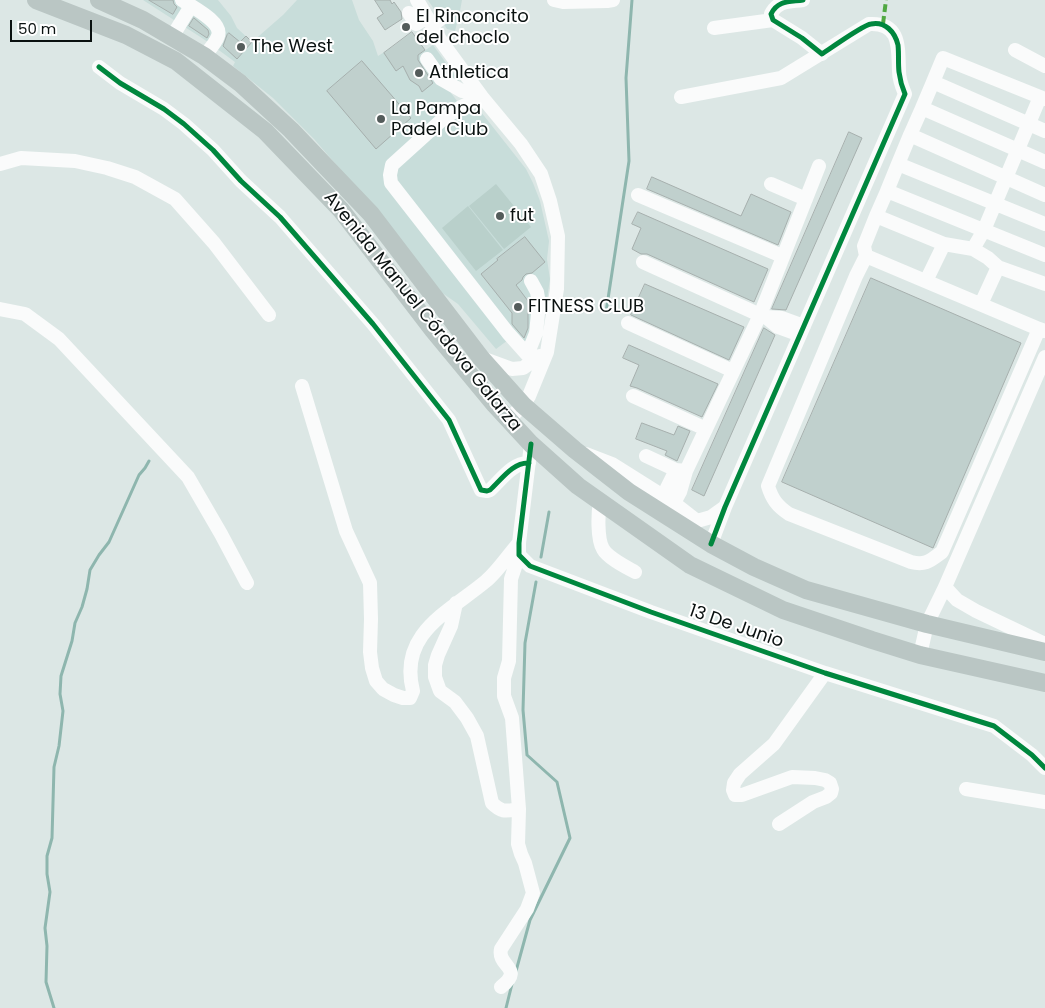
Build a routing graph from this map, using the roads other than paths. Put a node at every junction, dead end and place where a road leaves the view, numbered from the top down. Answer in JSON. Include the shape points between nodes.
{"nodes":[{"id":1,"x":36,"y":0,"type":"edge"},
{"id":2,"x":99,"y":0,"type":"edge"},
{"id":3,"x":417,"y":0,"type":"edge"},
{"id":4,"x":554,"y":0,"type":"edge"},
{"id":5,"x":613,"y":0,"type":"edge"},
{"id":6,"x":803,"y":0,"type":"edge"},
{"id":7,"x":187,"y":3,"type":"edge"},
{"id":8,"x":408,"y":13,"type":"dead end"},
{"id":9,"x":446,"y":15,"type":"dead end"},
{"id":10,"x":773,"y":20,"type":"junction"},
{"id":11,"x":430,"y":21,"type":"junction"},
{"id":12,"x":714,"y":28,"type":"dead end"},
{"id":13,"x":172,"y":37,"type":"junction"},
{"id":14,"x":1015,"y":50,"type":"dead end"},
{"id":15,"x":822,"y":54,"type":"junction"},
{"id":16,"x":204,"y":56,"type":"junction"},
{"id":17,"x":427,"y":59,"type":"dead end"},
{"id":18,"x":1045,"y":66,"type":"edge"},
{"id":19,"x":99,"y":67,"type":"dead end"},
{"id":20,"x":933,"y":82,"type":"junction"},
{"id":21,"x":479,"y":94,"type":"junction"},
{"id":22,"x":681,"y":97,"type":"dead end"},
{"id":23,"x":1043,"y":98,"type":"edge"},
{"id":24,"x":922,"y":108,"type":"junction"},
{"id":25,"x":1028,"y":124,"type":"junction"},
{"id":26,"x":1045,"y":131,"type":"edge"},
{"id":27,"x":910,"y":135,"type":"junction"},
{"id":28,"x":1018,"y":150,"type":"junction"},
{"id":29,"x":1045,"y":162,"type":"edge"},
{"id":30,"x":0,"y":164,"type":"edge"},
{"id":31,"x":898,"y":164,"type":"junction"},
{"id":32,"x":819,"y":166,"type":"dead end"},
{"id":33,"x":1006,"y":178,"type":"junction"},
{"id":34,"x":771,"y":184,"type":"dead end"},
{"id":35,"x":887,"y":191,"type":"junction"},
{"id":36,"x":638,"y":195,"type":"dead end"},
{"id":37,"x":1045,"y":195,"type":"edge"},
{"id":38,"x":806,"y":199,"type":"junction"},
{"id":39,"x":995,"y":204,"type":"junction"},
{"id":40,"x":876,"y":216,"type":"junction"},
{"id":41,"x":1045,"y":224,"type":"edge"},
{"id":42,"x":984,"y":230,"type":"junction"},
{"id":43,"x":944,"y":244,"type":"junction"},
{"id":44,"x":973,"y":249,"type":"junction"},
{"id":45,"x":1045,"y":255,"type":"edge"},
{"id":46,"x":782,"y":256,"type":"junction"},
{"id":47,"x":866,"y":256,"type":"junction"},
{"id":48,"x":643,"y":262,"type":"dead end"},
{"id":49,"x":998,"y":267,"type":"junction"},
{"id":50,"x":531,"y":281,"type":"dead end"},
{"id":51,"x":926,"y":281,"type":"junction"},
{"id":52,"x":1045,"y":284,"type":"edge"},
{"id":53,"x":431,"y":292,"type":"junction"},
{"id":54,"x":538,"y":304,"type":"junction"},
{"id":55,"x":981,"y":304,"type":"junction"},
{"id":56,"x":415,"y":306,"type":"junction"},
{"id":57,"x":0,"y":309,"type":"edge"},
{"id":58,"x":554,"y":314,"type":"junction"},
{"id":59,"x":269,"y":315,"type":"dead end"},
{"id":60,"x":763,"y":316,"type":"junction"},
{"id":61,"x":628,"y":323,"type":"dead end"},
{"id":62,"x":1042,"y":330,"type":"edge"},
{"id":63,"x":802,"y":331,"type":"junction"},
{"id":64,"x":547,"y":352,"type":"junction"},
{"id":65,"x":529,"y":357,"type":"junction"},
{"id":66,"x":1045,"y":357,"type":"edge"},
{"id":67,"x":481,"y":358,"type":"junction"},
{"id":68,"x":733,"y":371,"type":"junction"},
{"id":69,"x":302,"y":386,"type":"dead end"},
{"id":70,"x":633,"y":396,"type":"dead end"},
{"id":71,"x":523,"y":405,"type":"junction"},
{"id":72,"x":508,"y":420,"type":"junction"},
{"id":73,"x":706,"y":429,"type":"junction"},
{"id":74,"x":531,"y":444,"type":"junction"},
{"id":75,"x":575,"y":450,"type":"junction"},
{"id":76,"x":646,"y":456,"type":"dead end"},
{"id":77,"x":529,"y":463,"type":"junction"},
{"id":78,"x":681,"y":470,"type":"junction"},
{"id":79,"x":668,"y":499,"type":"junction"},
{"id":80,"x":600,"y":502,"type":"junction"},
{"id":81,"x":725,"y":507,"type":"junction"},
{"id":82,"x":696,"y":521,"type":"junction"},
{"id":83,"x":712,"y":542,"type":"junction"},
{"id":84,"x":519,"y":549,"type":"junction"},
{"id":85,"x":635,"y":572,"type":"dead end"},
{"id":86,"x":247,"y":583,"type":"dead end"},
{"id":87,"x":945,"y":587,"type":"junction"},
{"id":88,"x":456,"y":603,"type":"junction"},
{"id":89,"x":927,"y":624,"type":"junction"},
{"id":90,"x":1045,"y":644,"type":"edge"},
{"id":91,"x":1045,"y":652,"type":"edge"},
{"id":92,"x":920,"y":654,"type":"junction"},
{"id":93,"x":825,"y":673,"type":"junction"},
{"id":94,"x":1045,"y":684,"type":"edge"},
{"id":95,"x":1045,"y":768,"type":"edge"},
{"id":96,"x":966,"y":789,"type":"dead end"},
{"id":97,"x":1045,"y":802,"type":"edge"},
{"id":98,"x":519,"y":809,"type":"junction"},
{"id":99,"x":779,"y":824,"type":"dead end"},
{"id":100,"x":501,"y":987,"type":"dead end"}],
"edges":[{"from":1,"to":56,"type":"main road","name":"Avenida Manuel Córdova Galarza","via":[[126,35],[176,61],[265,131],[341,210]]},
{"from":2,"to":13,"type":"main road","name":"Avenida Manuel Córdova Galarza","via":[[144,20]]},
{"from":3,"to":11,"type":"street"},
{"from":4,"to":5,"type":"street"},
{"from":6,"to":10,"type":"street","via":[[784,2],[774,9],[771,14]]},
{"from":7,"to":13,"type":"street"},
{"from":7,"to":16,"type":"street","via":[[215,23],[218,30]]},
{"from":8,"to":11,"type":"street","via":[[416,24]]},
{"from":9,"to":11,"type":"street"},
{"from":10,"to":12,"type":"street"},
{"from":10,"to":15,"type":"street"},
{"from":11,"to":21,"type":"street"},
{"from":13,"to":16,"type":"main road","name":"Avenida Manuel Córdova Galarza"},
{"from":14,"to":18,"type":"street"},
{"from":15,"to":22,"type":"street","via":[[782,78]]},
{"from":15,"to":63,"type":"street","via":[[869,24],[883,24],[890,29],[898,45],[899,73],[905,94]]},
{"from":16,"to":53,"type":"main road","name":"Avenida Manuel Córdova Galarza","via":[[240,83],[291,130],[370,214]]},
{"from":17,"to":21,"type":"street","via":[[441,79],[462,91]]},
{"from":19,"to":77,"type":"street","via":[[175,117],[280,217],[449,420],[481,490],[490,490],[518,465]]},
{"from":20,"to":23,"type":"street","via":[[943,58]]},
{"from":20,"to":24,"type":"street"},
{"from":20,"to":25,"type":"street"},
{"from":21,"to":58,"type":"street","via":[[521,144],[541,174],[550,200],[558,236]]},
{"from":21,"to":65,"type":"street","via":[[444,118],[392,165],[391,182]]},
{"from":23,"to":25,"type":"street"},
{"from":24,"to":27,"type":"street"},
{"from":24,"to":28,"type":"street"},
{"from":25,"to":26,"type":"street"},
{"from":25,"to":28,"type":"street"},
{"from":27,"to":31,"type":"street"},
{"from":27,"to":33,"type":"street"},
{"from":28,"to":29,"type":"street"},
{"from":28,"to":33,"type":"street"},
{"from":30,"to":59,"type":"street","via":[[21,158],[75,161],[135,177],[175,199],[214,243]]},
{"from":31,"to":35,"type":"street"},
{"from":31,"to":39,"type":"street"},
{"from":32,"to":38,"type":"street"},
{"from":33,"to":37,"type":"street"},
{"from":33,"to":39,"type":"street"},
{"from":34,"to":38,"type":"street"},
{"from":35,"to":40,"type":"street"},
{"from":35,"to":42,"type":"street"},
{"from":36,"to":46,"type":"street"},
{"from":38,"to":46,"type":"street"},
{"from":39,"to":41,"type":"street"},
{"from":39,"to":42,"type":"street"},
{"from":40,"to":43,"type":"street"},
{"from":40,"to":47,"type":"street","via":[[864,246]]},
{"from":42,"to":44,"type":"street"},
{"from":42,"to":45,"type":"street"},
{"from":43,"to":44,"type":"street"},
{"from":43,"to":51,"type":"street"},
{"from":44,"to":49,"type":"street"},
{"from":46,"to":60,"type":"street"},
{"from":47,"to":51,"type":"street"},
{"from":47,"to":62,"type":"street","via":[[768,486],[771,497],[789,514],[917,564],[928,563],[942,552]]},
{"from":48,"to":60,"type":"street"},
{"from":49,"to":52,"type":"street"},
{"from":49,"to":55,"type":"street"},
{"from":50,"to":54,"type":"street","via":[[537,292]]},
{"from":51,"to":55,"type":"street"},
{"from":53,"to":56,"type":"main road"},
{"from":53,"to":67,"type":"main road","name":"Avenida Manuel Córdova Galarza"},
{"from":54,"to":58,"type":"street"},
{"from":54,"to":65,"type":"street","via":[[536,333]]},
{"from":55,"to":62,"type":"street"},
{"from":56,"to":72,"type":"main road","name":"Avenida Manuel Córdova Galarza"},
{"from":57,"to":86,"type":"street","via":[[25,314],[59,339],[188,477]]},
{"from":58,"to":64,"type":"street"},
{"from":60,"to":63,"type":"street","via":[[778,327]]},
{"from":60,"to":68,"type":"street"},
{"from":61,"to":68,"type":"street"},
{"from":63,"to":81,"type":"street"},
{"from":64,"to":65,"type":"street"},
{"from":64,"to":71,"type":"street"},
{"from":65,"to":67,"type":"street","via":[[523,368],[512,369]]},
{"from":66,"to":87,"type":"street"},
{"from":67,"to":71,"type":"main road","name":"Avenida Manuel Córdova Galarza"},
{"from":68,"to":73,"type":"street"},
{"from":69,"to":88,"type":"street","via":[[346,531],[370,583],[370,652],[376,681],[383,689],[394,696],[410,698],[413,691],[410,677],[413,652],[426,630]]},
{"from":70,"to":73,"type":"street"},
{"from":71,"to":72,"type":"street"},
{"from":71,"to":75,"type":"main road","name":"Avenida Manuel Córdova Galarza"},
{"from":72,"to":74,"type":"main road","name":"Avenida Manuel Córdova Galarza"},
{"from":73,"to":78,"type":"street"},
{"from":74,"to":77,"type":"street"},
{"from":74,"to":80,"type":"main road","name":"Avenida Manuel Córdova Galarza"},
{"from":75,"to":79,"type":"street","via":[[612,464]]},
{"from":75,"to":83,"type":"main road","name":"Avenida Manuel Córdova Galarza","via":[[630,492]]},
{"from":76,"to":78,"type":"street"},
{"from":77,"to":84,"type":"street"},
{"from":78,"to":79,"type":"street","via":[[680,492]]},
{"from":79,"to":82,"type":"street"},
{"from":80,"to":85,"type":"street","via":[[599,534],[603,549]]},
{"from":80,"to":92,"type":"main road","name":"Avenida Manuel Córdova Galarza","via":[[690,565],[784,610]]},
{"from":81,"to":82,"type":"street","via":[[712,517]]},
{"from":81,"to":83,"type":"street"},
{"from":82,"to":83,"type":"street"},
{"from":83,"to":89,"type":"main road","name":"Avenida Manuel Córdova Galarza","via":[[754,568],[806,590]]},
{"from":84,"to":88,"type":"street","via":[[488,580]]},
{"from":84,"to":93,"type":"street","name":"13 De Junio","via":[[530,566]]},
{"from":84,"to":98,"type":"street","via":[[511,579],[509,661],[504,678],[504,696],[512,718]]},
{"from":87,"to":89,"type":"street"},
{"from":87,"to":90,"type":"street","via":[[957,600],[976,611]]},
{"from":88,"to":98,"type":"street","via":[[451,626],[435,665],[435,677],[440,691],[455,702],[477,736],[492,803],[498,810]]},
{"from":89,"to":91,"type":"main road","name":"Avenida Manuel Córdova Galarza"},
{"from":89,"to":92,"type":"street"},
{"from":92,"to":94,"type":"main road","name":"Avenida Manuel Córdova Galarza"},
{"from":93,"to":95,"type":"street","name":"13 De Junio","via":[[994,726]]},
{"from":93,"to":99,"type":"street","via":[[774,744],[734,783],[735,795],[792,777],[815,778],[830,783],[831,793]]},
{"from":96,"to":97,"type":"street"},
{"from":98,"to":100,"type":"street","via":[[518,844],[533,893],[527,909],[500,952],[511,973]]}]}
